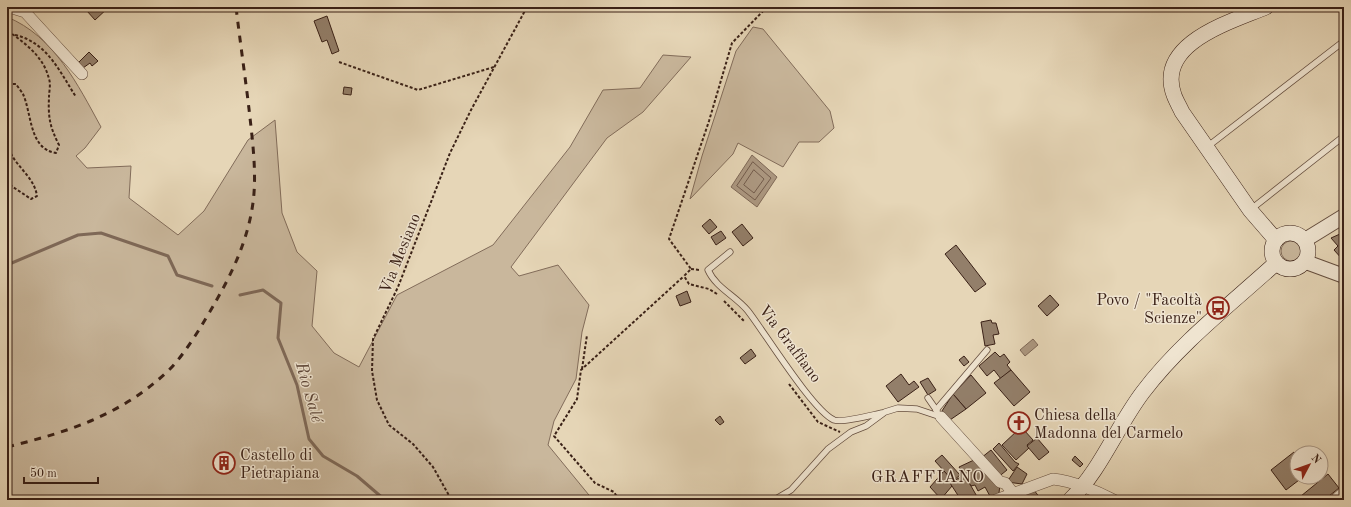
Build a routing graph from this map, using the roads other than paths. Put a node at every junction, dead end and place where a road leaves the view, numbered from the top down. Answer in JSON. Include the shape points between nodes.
{"nodes":[{"id":1,"x":9,"y":7,"type":"edge"},
{"id":2,"x":1266,"y":7,"type":"edge"},
{"id":3,"x":1344,"y":41,"type":"edge"},
{"id":4,"x":82,"y":74,"type":"dead end"},
{"id":5,"x":1344,"y":136,"type":"edge"},
{"id":6,"x":1207,"y":147,"type":"junction"},
{"id":7,"x":1250,"y":210,"type":"junction"},
{"id":8,"x":1344,"y":216,"type":"edge"},
{"id":9,"x":1276,"y":240,"type":"junction"},
{"id":10,"x":1305,"y":240,"type":"junction"},
{"id":11,"x":730,"y":252,"type":"dead end"},
{"id":12,"x":1306,"y":262,"type":"junction"},
{"id":13,"x":1276,"y":264,"type":"junction"},
{"id":14,"x":1344,"y":276,"type":"edge"},
{"id":15,"x":987,"y":350,"type":"dead end"},
{"id":16,"x":928,"y":398,"type":"dead end"},
{"id":17,"x":882,"y":413,"type":"junction"},
{"id":18,"x":938,"y":413,"type":"junction"},
{"id":19,"x":1082,"y":487,"type":"junction"},
{"id":20,"x":1344,"y":492,"type":"edge"},
{"id":21,"x":1013,"y":493,"type":"junction"},
{"id":22,"x":774,"y":500,"type":"edge"},
{"id":23,"x":996,"y":500,"type":"edge"},
{"id":24,"x":1070,"y":500,"type":"edge"},
{"id":25,"x":1114,"y":500,"type":"edge"},
{"id":26,"x":1334,"y":500,"type":"edge"}],
"edges":[{"from":1,"to":4,"type":"street","via":[[25,12]]},
{"from":2,"to":6,"type":"main road","via":[[1193,41],[1183,49],[1172,68],[1174,94],[1182,112]]},
{"from":3,"to":6,"type":"lane"},
{"from":5,"to":7,"type":"lane"},
{"from":6,"to":7,"type":"main road"},
{"from":7,"to":9,"type":"main road"},
{"from":8,"to":10,"type":"street"},
{"from":9,"to":10,"type":"main road","via":[[1290,233]]},
{"from":9,"to":13,"type":"main road","via":[[1272,251]]},
{"from":10,"to":12,"type":"main road","via":[[1309,252]]},
{"from":11,"to":17,"type":"lane","name":"Via Graffiano","via":[[708,270],[711,278],[747,310],[825,415],[836,421]]},
{"from":12,"to":13,"type":"main road","via":[[1290,270]]},
{"from":12,"to":14,"type":"street"},
{"from":13,"to":19,"type":"main road","via":[[1160,370],[1128,413]]},
{"from":15,"to":18,"type":"lane"},
{"from":16,"to":18,"type":"lane"},
{"from":17,"to":18,"type":"lane","name":"Via Graffiano","via":[[898,408]]},
{"from":17,"to":22,"type":"lane","name":"Via Graffiano","via":[[828,449],[792,490]]},
{"from":18,"to":21,"type":"street","via":[[974,455],[1000,482],[1006,483]]},
{"from":19,"to":21,"type":"street","via":[[1053,479]]},
{"from":19,"to":24,"type":"main road"},
{"from":19,"to":25,"type":"street"},
{"from":20,"to":26,"type":"street"},
{"from":21,"to":23,"type":"street"}]}
